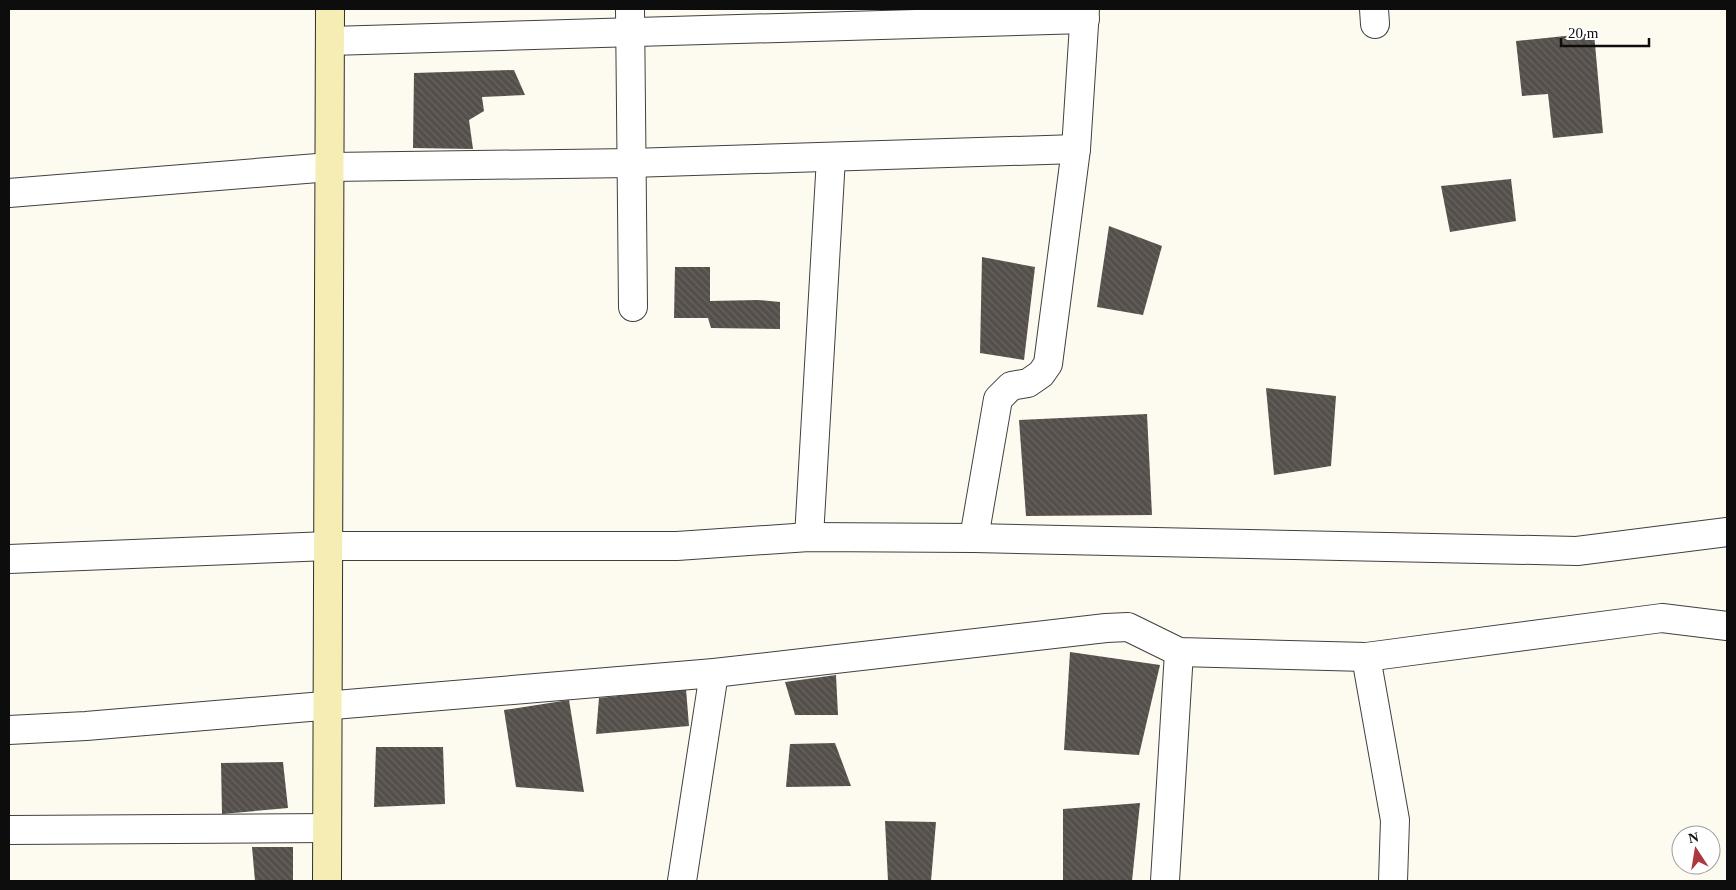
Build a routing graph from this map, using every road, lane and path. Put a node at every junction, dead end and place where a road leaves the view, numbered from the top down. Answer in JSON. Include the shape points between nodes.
{"nodes":[{"id":1,"x":330,"y":9,"type":"edge"},
{"id":2,"x":1085,"y":14,"type":"edge"},
{"id":3,"x":630,"y":20,"type":"edge"},
{"id":4,"x":330,"y":41,"type":"junction"},
{"id":5,"x":1076,"y":149,"type":"junction"},
{"id":6,"x":831,"y":158,"type":"junction"},
{"id":7,"x":631,"y":163,"type":"junction"},
{"id":8,"x":330,"y":167,"type":"junction"},
{"id":9,"x":9,"y":193,"type":"edge"},
{"id":10,"x":633,"y":307,"type":"dead end"},
{"id":11,"x":1727,"y":532,"type":"edge"},
{"id":12,"x":809,"y":537,"type":"junction"},
{"id":13,"x":974,"y":538,"type":"junction"},
{"id":14,"x":328,"y":546,"type":"junction"},
{"id":15,"x":9,"y":558,"type":"edge"},
{"id":16,"x":1727,"y":626,"type":"edge"},
{"id":17,"x":1179,"y":652,"type":"junction"},
{"id":18,"x":1366,"y":657,"type":"junction"},
{"id":19,"x":714,"y":672,"type":"junction"},
{"id":20,"x":328,"y":706,"type":"junction"},
{"id":21,"x":9,"y":730,"type":"edge"},
{"id":22,"x":328,"y":828,"type":"junction"},
{"id":23,"x":9,"y":830,"type":"edge"},
{"id":24,"x":327,"y":881,"type":"edge"},
{"id":25,"x":682,"y":881,"type":"edge"},
{"id":26,"x":1165,"y":881,"type":"edge"},
{"id":27,"x":1393,"y":881,"type":"edge"}],
"edges":[{"from":1,"to":4,"type":"street"},
{"from":2,"to":3,"type":"street"},
{"from":2,"to":5,"type":"street"},
{"from":3,"to":4,"type":"street"},
{"from":3,"to":7,"type":"street"},
{"from":4,"to":8,"type":"street"},
{"from":5,"to":6,"type":"street"},
{"from":5,"to":13,"type":"street","via":[[1048,364],[1042,374],[1028,383],[1011,386],[998,399]]},
{"from":6,"to":7,"type":"street"},
{"from":6,"to":12,"type":"street"},
{"from":7,"to":8,"type":"street"},
{"from":7,"to":10,"type":"street"},
{"from":8,"to":9,"type":"street"},
{"from":8,"to":14,"type":"street"},
{"from":11,"to":13,"type":"street","via":[[1576,551]]},
{"from":12,"to":13,"type":"street"},
{"from":12,"to":14,"type":"street","via":[[677,546]]},
{"from":14,"to":15,"type":"street"},
{"from":14,"to":20,"type":"street"},
{"from":16,"to":18,"type":"street","via":[[1662,618]]},
{"from":17,"to":18,"type":"street"},
{"from":17,"to":19,"type":"street","via":[[1128,627]]},
{"from":17,"to":26,"type":"street"},
{"from":18,"to":27,"type":"street","via":[[1395,820]]},
{"from":19,"to":20,"type":"street"},
{"from":19,"to":25,"type":"street"},
{"from":20,"to":21,"type":"street"},
{"from":20,"to":22,"type":"street"},
{"from":22,"to":23,"type":"street"},
{"from":22,"to":24,"type":"street"}]}
